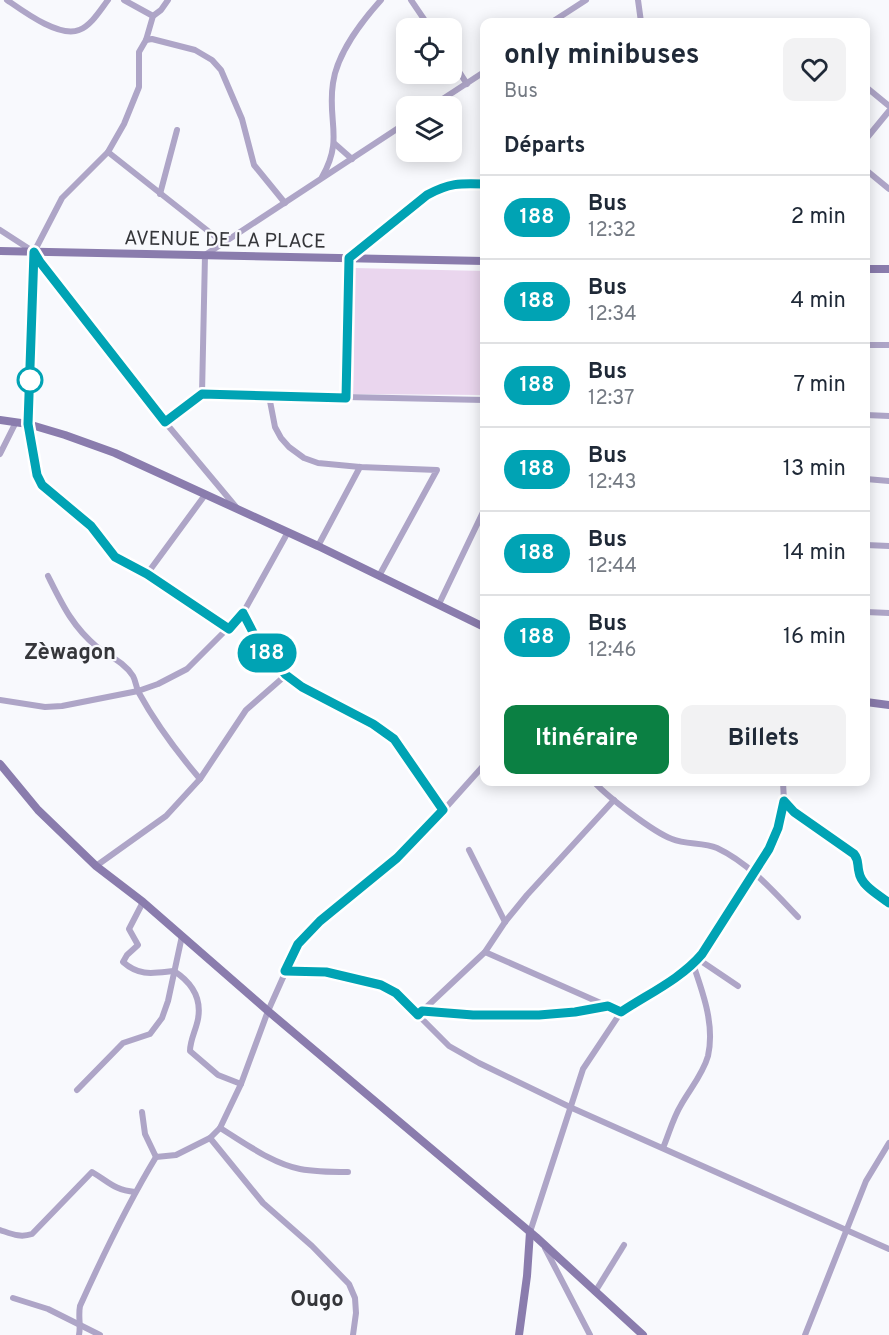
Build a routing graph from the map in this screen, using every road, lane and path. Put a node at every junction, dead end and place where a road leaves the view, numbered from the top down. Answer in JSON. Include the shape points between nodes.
{"nodes":[{"id":1,"x":7,"y":0,"type":"edge"},
{"id":2,"x":108,"y":0,"type":"edge"},
{"id":3,"x":124,"y":0,"type":"edge"},
{"id":4,"x":168,"y":0,"type":"edge"},
{"id":5,"x":381,"y":0,"type":"edge"},
{"id":6,"x":411,"y":0,"type":"edge"},
{"id":7,"x":586,"y":0,"type":"edge"},
{"id":8,"x":638,"y":0,"type":"edge"},
{"id":9,"x":563,"y":15,"type":"junction"},
{"id":10,"x":153,"y":16,"type":"junction"},
{"id":11,"x":423,"y":18,"type":"edge"},
{"id":12,"x":558,"y":18,"type":"edge"},
{"id":13,"x":563,"y":18,"type":"edge"},
{"id":14,"x":640,"y":18,"type":"edge"},
{"id":15,"x":146,"y":40,"type":"junction"},
{"id":16,"x":480,"y":75,"type":"edge"},
{"id":17,"x":462,"y":76,"type":"edge"},
{"id":18,"x":467,"y":84,"type":"junction"},
{"id":19,"x":870,"y":90,"type":"edge"},
{"id":20,"x":448,"y":96,"type":"edge"},
{"id":21,"x":889,"y":106,"type":"edge"},
{"id":22,"x":889,"y":111,"type":"edge"},
{"id":23,"x":177,"y":130,"type":"dead end"},
{"id":24,"x":396,"y":130,"type":"edge"},
{"id":25,"x":870,"y":134,"type":"edge"},
{"id":26,"x":335,"y":144,"type":"junction"},
{"id":27,"x":108,"y":153,"type":"junction"},
{"id":28,"x":352,"y":159,"type":"junction"},
{"id":29,"x":870,"y":173,"type":"edge"},
{"id":30,"x":321,"y":178,"type":"junction"},
{"id":31,"x":480,"y":184,"type":"edge"},
{"id":32,"x":889,"y":189,"type":"edge"},
{"id":33,"x":160,"y":194,"type":"junction"},
{"id":34,"x":285,"y":202,"type":"junction"},
{"id":35,"x":0,"y":230,"type":"edge"},
{"id":36,"x":222,"y":243,"type":"junction"},
{"id":37,"x":0,"y":251,"type":"edge"},
{"id":38,"x":34,"y":252,"type":"junction"},
{"id":39,"x":205,"y":255,"type":"junction"},
{"id":40,"x":349,"y":258,"type":"junction"},
{"id":41,"x":480,"y":261,"type":"edge"},
{"id":42,"x":870,"y":269,"type":"edge"},
{"id":43,"x":889,"y":270,"type":"edge"},
{"id":44,"x":870,"y":345,"type":"edge"},
{"id":45,"x":889,"y":345,"type":"edge"},
{"id":46,"x":202,"y":394,"type":"junction"},
{"id":47,"x":269,"y":396,"type":"junction"},
{"id":48,"x":346,"y":398,"type":"junction"},
{"id":49,"x":480,"y":400,"type":"edge"},
{"id":50,"x":870,"y":415,"type":"edge"},
{"id":51,"x":889,"y":416,"type":"edge"},
{"id":52,"x":0,"y":420,"type":"edge"},
{"id":53,"x":165,"y":422,"type":"junction"},
{"id":54,"x":15,"y":424,"type":"junction"},
{"id":55,"x":28,"y":424,"type":"junction"},
{"id":56,"x":0,"y":454,"type":"edge"},
{"id":57,"x":360,"y":467,"type":"junction"},
{"id":58,"x":870,"y":479,"type":"edge"},
{"id":59,"x":889,"y":480,"type":"edge"},
{"id":60,"x":205,"y":495,"type":"junction"},
{"id":61,"x":237,"y":508,"type":"junction"},
{"id":62,"x":480,"y":518,"type":"edge"},
{"id":63,"x":288,"y":532,"type":"junction"},
{"id":64,"x":870,"y":545,"type":"edge"},
{"id":65,"x":318,"y":546,"type":"junction"},
{"id":66,"x":889,"y":546,"type":"edge"},
{"id":67,"x":147,"y":574,"type":"junction"},
{"id":68,"x":48,"y":576,"type":"dead end"},
{"id":69,"x":379,"y":576,"type":"junction"},
{"id":70,"x":439,"y":604,"type":"junction"},
{"id":71,"x":870,"y":612,"type":"edge"},
{"id":72,"x":243,"y":613,"type":"junction"},
{"id":73,"x":889,"y":613,"type":"edge"},
{"id":74,"x":480,"y":625,"type":"edge"},
{"id":75,"x":229,"y":629,"type":"junction"},
{"id":76,"x":286,"y":675,"type":"junction"},
{"id":77,"x":138,"y":691,"type":"junction"},
{"id":78,"x":0,"y":700,"type":"edge"},
{"id":79,"x":870,"y":703,"type":"edge"},
{"id":80,"x":889,"y":705,"type":"edge"},
{"id":81,"x":0,"y":764,"type":"edge"},
{"id":82,"x":480,"y":769,"type":"edge"},
{"id":83,"x":200,"y":779,"type":"junction"},
{"id":84,"x":598,"y":786,"type":"edge"},
{"id":85,"x":783,"y":786,"type":"edge"},
{"id":86,"x":614,"y":800,"type":"junction"},
{"id":87,"x":784,"y":801,"type":"junction"},
{"id":88,"x":443,"y":810,"type":"junction"},
{"id":89,"x":469,"y":850,"type":"dead end"},
{"id":90,"x":96,"y":866,"type":"junction"},
{"id":91,"x":754,"y":873,"type":"junction"},
{"id":92,"x":143,"y":902,"type":"junction"},
{"id":93,"x":889,"y":903,"type":"edge"},
{"id":94,"x":798,"y":917,"type":"dead end"},
{"id":95,"x":505,"y":922,"type":"junction"},
{"id":96,"x":182,"y":936,"type":"junction"},
{"id":97,"x":485,"y":952,"type":"junction"},
{"id":98,"x":696,"y":962,"type":"junction"},
{"id":99,"x":174,"y":971,"type":"junction"},
{"id":100,"x":285,"y":971,"type":"junction"},
{"id":101,"x":738,"y":986,"type":"dead end"},
{"id":102,"x":608,"y":1006,"type":"junction"},
{"id":103,"x":268,"y":1011,"type":"junction"},
{"id":104,"x":621,"y":1012,"type":"junction"},
{"id":105,"x":420,"y":1013,"type":"junction"},
{"id":106,"x":241,"y":1084,"type":"junction"},
{"id":107,"x":77,"y":1090,"type":"dead end"},
{"id":108,"x":572,"y":1108,"type":"junction"},
{"id":109,"x":142,"y":1112,"type":"dead end"},
{"id":110,"x":220,"y":1128,"type":"junction"},
{"id":111,"x":210,"y":1138,"type":"junction"},
{"id":112,"x":889,"y":1143,"type":"edge"},
{"id":113,"x":663,"y":1148,"type":"junction"},
{"id":114,"x":156,"y":1157,"type":"junction"},
{"id":115,"x":348,"y":1172,"type":"dead end"},
{"id":116,"x":135,"y":1192,"type":"junction"},
{"id":117,"x":0,"y":1230,"type":"edge"},
{"id":118,"x":846,"y":1230,"type":"junction"},
{"id":119,"x":530,"y":1232,"type":"junction"},
{"id":120,"x":542,"y":1243,"type":"junction"},
{"id":121,"x":624,"y":1245,"type":"dead end"},
{"id":122,"x":889,"y":1248,"type":"edge"},
{"id":123,"x":596,"y":1292,"type":"junction"},
{"id":124,"x":13,"y":1298,"type":"dead end"},
{"id":125,"x":81,"y":1325,"type":"junction"},
{"id":126,"x":79,"y":1335,"type":"edge"},
{"id":127,"x":100,"y":1335,"type":"edge"},
{"id":128,"x":353,"y":1335,"type":"edge"},
{"id":129,"x":519,"y":1335,"type":"edge"},
{"id":130,"x":590,"y":1335,"type":"edge"},
{"id":131,"x":643,"y":1335,"type":"edge"},
{"id":132,"x":805,"y":1335,"type":"edge"}],
"edges":[{"from":1,"to":2,"type":"street","via":[[46,24],[68,32],[80,30]]},
{"from":3,"to":10,"type":"street"},
{"from":4,"to":10,"type":"street"},
{"from":5,"to":26,"type":"street","via":[[363,20],[339,62],[333,96]]},
{"from":6,"to":11,"type":"street"},
{"from":7,"to":9,"type":"street"},
{"from":8,"to":14,"type":"street"},
{"from":9,"to":12,"type":"street"},
{"from":9,"to":13,"type":"street"},
{"from":10,"to":15,"type":"street"},
{"from":15,"to":27,"type":"street","via":[[139,52],[137,94]]},
{"from":15,"to":34,"type":"street","via":[[195,51],[221,70],[242,119],[254,165]]},
{"from":16,"to":18,"type":"street"},
{"from":17,"to":18,"type":"street"},
{"from":18,"to":20,"type":"street"},
{"from":19,"to":21,"type":"street"},
{"from":22,"to":25,"type":"street"},
{"from":23,"to":33,"type":"street"},
{"from":24,"to":28,"type":"street"},
{"from":26,"to":28,"type":"street"},
{"from":26,"to":30,"type":"street"},
{"from":27,"to":33,"type":"street"},
{"from":27,"to":38,"type":"street","via":[[62,198]]},
{"from":28,"to":30,"type":"street"},
{"from":29,"to":32,"type":"street"},
{"from":30,"to":34,"type":"street"},
{"from":31,"to":40,"type":"street","via":[[450,184],[427,195]]},
{"from":33,"to":36,"type":"street"},
{"from":34,"to":36,"type":"street"},
{"from":35,"to":38,"type":"street"},
{"from":36,"to":39,"type":"street"},
{"from":37,"to":38,"type":"street","name":"AVENUE DE LA PLACE"},
{"from":38,"to":39,"type":"street","name":"AVENUE DE LA PLACE"},
{"from":38,"to":53,"type":"street"},
{"from":38,"to":55,"type":"street"},
{"from":39,"to":40,"type":"street","name":"AVENUE DE LA PLACE"},
{"from":39,"to":46,"type":"street"},
{"from":40,"to":41,"type":"street","name":"AVENUE DE LA PLACE"},
{"from":40,"to":48,"type":"street"},
{"from":42,"to":43,"type":"street"},
{"from":44,"to":45,"type":"street"},
{"from":46,"to":47,"type":"street"},
{"from":46,"to":53,"type":"street"},
{"from":47,"to":48,"type":"street"},
{"from":47,"to":57,"type":"street","via":[[275,427],[289,447],[311,461]]},
{"from":48,"to":49,"type":"street"},
{"from":50,"to":51,"type":"street"},
{"from":52,"to":54,"type":"street"},
{"from":53,"to":61,"type":"street"},
{"from":54,"to":55,"type":"street"},
{"from":54,"to":56,"type":"street"},
{"from":55,"to":60,"type":"street","via":[[115,453]]},
{"from":55,"to":67,"type":"street","via":[[42,485],[91,526],[115,557]]},
{"from":57,"to":65,"type":"street"},
{"from":57,"to":69,"type":"street","via":[[437,470]]},
{"from":58,"to":59,"type":"street"},
{"from":60,"to":61,"type":"street"},
{"from":60,"to":67,"type":"street"},
{"from":61,"to":63,"type":"street"},
{"from":62,"to":70,"type":"street"},
{"from":63,"to":65,"type":"street"},
{"from":63,"to":72,"type":"street"},
{"from":64,"to":66,"type":"street"},
{"from":65,"to":69,"type":"street"},
{"from":67,"to":75,"type":"street"},
{"from":68,"to":77,"type":"street","via":[[75,626],[122,664],[133,676]]},
{"from":69,"to":70,"type":"street"},
{"from":70,"to":74,"type":"street"},
{"from":71,"to":73,"type":"street"},
{"from":72,"to":75,"type":"street"},
{"from":72,"to":76,"type":"street","via":[[258,642]]},
{"from":75,"to":77,"type":"street","via":[[187,669]]},
{"from":76,"to":83,"type":"street","via":[[246,710]]},
{"from":76,"to":88,"type":"street","via":[[394,739]]},
{"from":77,"to":78,"type":"street","via":[[62,706]]},
{"from":77,"to":83,"type":"street"},
{"from":79,"to":80,"type":"street"},
{"from":81,"to":90,"type":"street","via":[[38,810]]},
{"from":82,"to":88,"type":"street"},
{"from":83,"to":90,"type":"street","via":[[166,816]]},
{"from":84,"to":86,"type":"street"},
{"from":85,"to":87,"type":"street"},
{"from":86,"to":91,"type":"street","via":[[664,835],[714,847]]},
{"from":86,"to":95,"type":"street"},
{"from":87,"to":91,"type":"street","via":[[774,839]]},
{"from":87,"to":93,"type":"street","via":[[854,854],[861,879]]},
{"from":88,"to":100,"type":"street","via":[[397,858],[320,921],[298,944]]},
{"from":89,"to":95,"type":"street"},
{"from":90,"to":92,"type":"street"},
{"from":91,"to":94,"type":"street"},
{"from":91,"to":98,"type":"street"},
{"from":92,"to":96,"type":"street"},
{"from":92,"to":99,"type":"street","via":[[129,929],[138,945],[123,962],[133,971]]},
{"from":95,"to":97,"type":"street"},
{"from":96,"to":99,"type":"street"},
{"from":96,"to":103,"type":"street"},
{"from":97,"to":102,"type":"street"},
{"from":97,"to":105,"type":"street"},
{"from":98,"to":101,"type":"street"},
{"from":98,"to":104,"type":"street"},
{"from":98,"to":113,"type":"street","via":[[708,1014],[708,1057],[680,1106]]},
{"from":99,"to":106,"type":"street","via":[[186,979],[197,997],[199,1016],[190,1051],[218,1075]]},
{"from":99,"to":107,"type":"street","via":[[162,1018],[150,1034],[123,1043]]},
{"from":100,"to":103,"type":"street"},
{"from":100,"to":105,"type":"street","via":[[326,972],[381,985]]},
{"from":102,"to":104,"type":"street"},
{"from":102,"to":105,"type":"street","via":[[539,1015]]},
{"from":103,"to":106,"type":"street"},
{"from":103,"to":119,"type":"street"},
{"from":104,"to":108,"type":"street","via":[[584,1069]]},
{"from":105,"to":108,"type":"street","via":[[460,1053]]},
{"from":106,"to":110,"type":"street"},
{"from":108,"to":113,"type":"street"},
{"from":108,"to":119,"type":"street"},
{"from":109,"to":114,"type":"street","via":[[145,1134]]},
{"from":110,"to":111,"type":"street"},
{"from":110,"to":115,"type":"street","via":[[264,1155],[298,1169]]},
{"from":111,"to":114,"type":"street","via":[[176,1155]]},
{"from":111,"to":128,"type":"street","via":[[263,1203],[349,1284],[355,1298]]},
{"from":112,"to":118,"type":"street","via":[[866,1181]]},
{"from":113,"to":118,"type":"street"},
{"from":114,"to":116,"type":"street"},
{"from":116,"to":117,"type":"street","via":[[108,1184],[92,1172],[32,1234],[16,1236]]},
{"from":116,"to":125,"type":"street","via":[[80,1306]]},
{"from":118,"to":122,"type":"street"},
{"from":118,"to":132,"type":"street"},
{"from":119,"to":120,"type":"street"},
{"from":119,"to":129,"type":"street"},
{"from":120,"to":123,"type":"street"},
{"from":120,"to":130,"type":"street"},
{"from":121,"to":123,"type":"street"},
{"from":123,"to":131,"type":"street"},
{"from":124,"to":125,"type":"street"},
{"from":125,"to":126,"type":"street"},
{"from":125,"to":127,"type":"street"}]}
